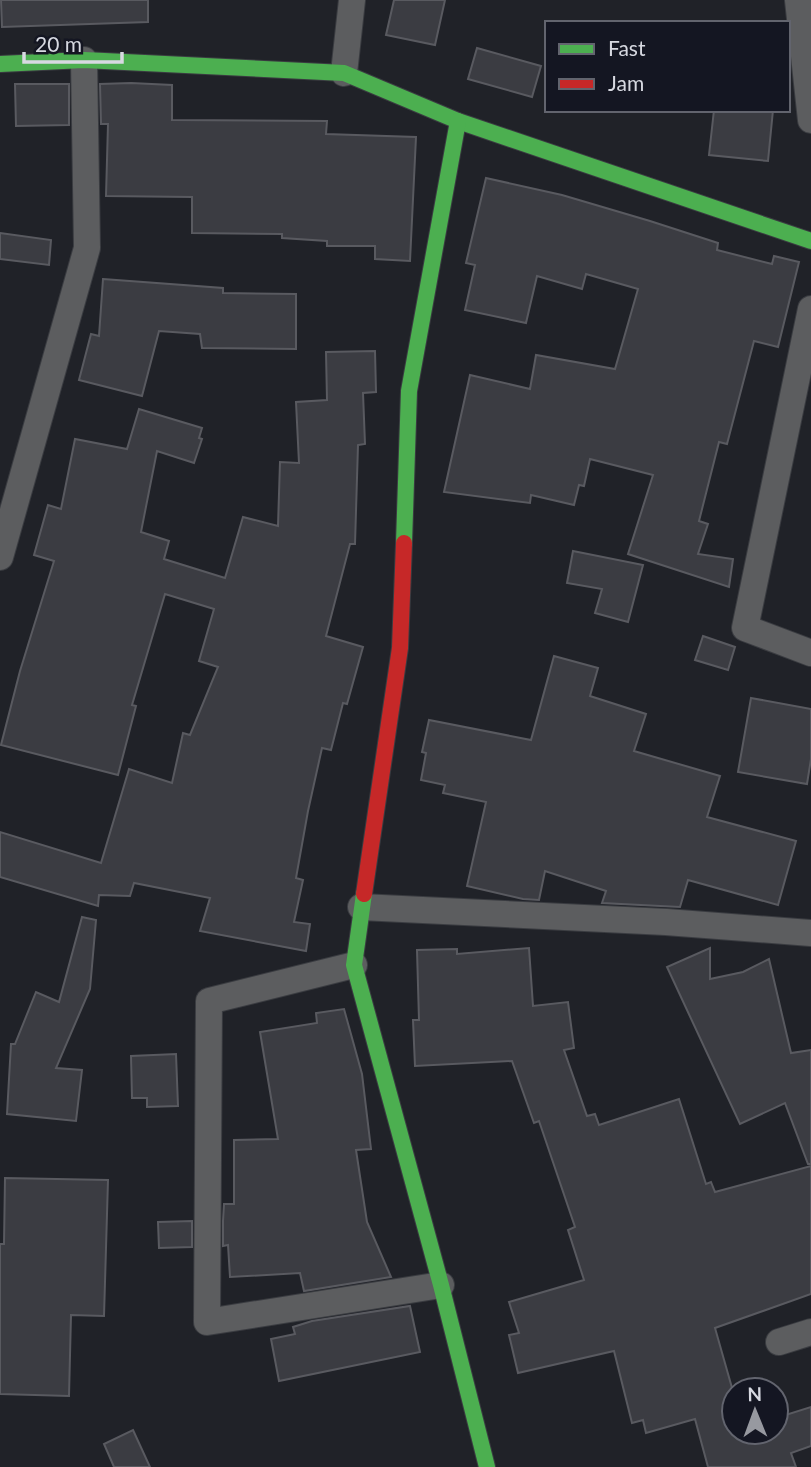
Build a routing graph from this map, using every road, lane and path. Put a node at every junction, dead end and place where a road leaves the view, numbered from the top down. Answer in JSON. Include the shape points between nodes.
{"nodes":[{"id":1,"x":352,"y":0,"type":"edge"},
{"id":2,"x":798,"y":0,"type":"edge"},
{"id":3,"x":84,"y":60,"type":"junction"},
{"id":4,"x":0,"y":64,"type":"edge"},
{"id":5,"x":344,"y":73,"type":"junction"},
{"id":6,"x":811,"y":120,"type":"edge"},
{"id":7,"x":458,"y":121,"type":"junction"},
{"id":8,"x":811,"y":241,"type":"edge"},
{"id":9,"x":811,"y":309,"type":"edge"},
{"id":10,"x":0,"y":557,"type":"edge"},
{"id":11,"x":811,"y":653,"type":"edge"},
{"id":12,"x":360,"y":908,"type":"junction"},
{"id":13,"x":811,"y":933,"type":"edge"},
{"id":14,"x":354,"y":964,"type":"junction"},
{"id":15,"x":441,"y":1285,"type":"junction"},
{"id":16,"x":811,"y":1332,"type":"edge"},
{"id":17,"x":779,"y":1342,"type":"dead end"},
{"id":18,"x":487,"y":1467,"type":"edge"}],
"edges":[{"from":1,"to":5,"type":"street"},
{"from":2,"to":6,"type":"street"},
{"from":3,"to":4,"type":"street"},
{"from":3,"to":5,"type":"street"},
{"from":3,"to":10,"type":"street","via":[[87,248]]},
{"from":5,"to":7,"type":"street"},
{"from":7,"to":8,"type":"street"},
{"from":7,"to":12,"type":"street","via":[[409,391],[400,648]]},
{"from":9,"to":11,"type":"street","via":[[745,628]]},
{"from":12,"to":13,"type":"street"},
{"from":12,"to":14,"type":"street"},
{"from":14,"to":15,"type":"street"},
{"from":14,"to":15,"type":"street","via":[[209,1001],[207,1322]]},
{"from":15,"to":18,"type":"street"},
{"from":16,"to":17,"type":"street"}]}
